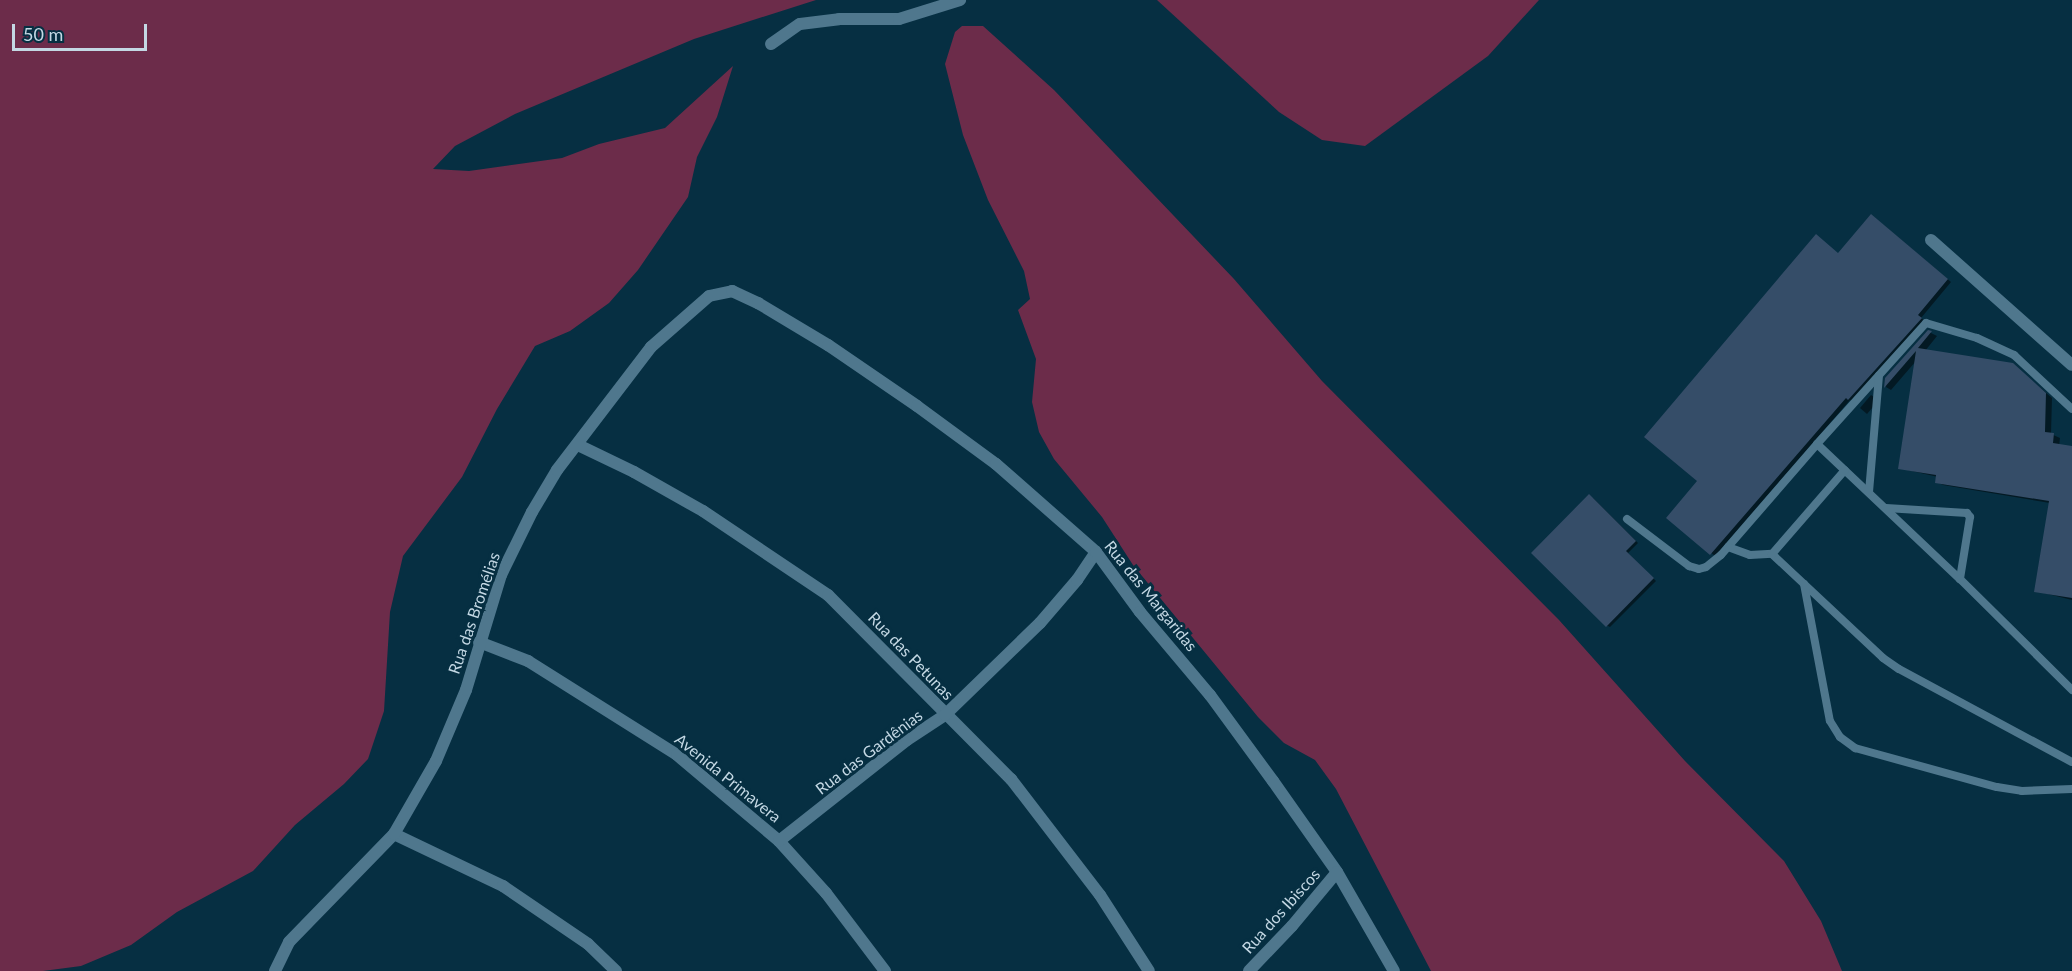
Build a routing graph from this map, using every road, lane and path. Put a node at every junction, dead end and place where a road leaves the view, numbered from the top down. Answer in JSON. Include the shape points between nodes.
{"nodes":[{"id":1,"x":960,"y":0,"type":"edge"},
{"id":2,"x":771,"y":45,"type":"dead end"},
{"id":3,"x":1931,"y":240,"type":"dead end"},
{"id":4,"x":732,"y":291,"type":"joint"},
{"id":5,"x":2072,"y":365,"type":"edge"},
{"id":6,"x":1879,"y":375,"type":"junction"},
{"id":7,"x":2072,"y":409,"type":"edge"},
{"id":8,"x":578,"y":444,"type":"junction"},
{"id":9,"x":1817,"y":444,"type":"junction"},
{"id":10,"x":1845,"y":470,"type":"junction"},
{"id":11,"x":1869,"y":492,"type":"junction"},
{"id":12,"x":1886,"y":508,"type":"junction"},
{"id":13,"x":1627,"y":519,"type":"dead end"},
{"id":14,"x":1728,"y":547,"type":"junction"},
{"id":15,"x":1096,"y":552,"type":"junction"},
{"id":16,"x":1772,"y":554,"type":"junction"},
{"id":17,"x":1960,"y":579,"type":"junction"},
{"id":18,"x":1804,"y":584,"type":"junction"},
{"id":19,"x":479,"y":642,"type":"junction"},
{"id":20,"x":2060,"y":678,"type":"junction"},
{"id":21,"x":2072,"y":680,"type":"edge"},
{"id":22,"x":2072,"y":690,"type":"edge"},
{"id":23,"x":945,"y":715,"type":"junction"},
{"id":24,"x":2072,"y":762,"type":"edge"},
{"id":25,"x":2072,"y":789,"type":"edge"},
{"id":26,"x":394,"y":834,"type":"junction"},
{"id":27,"x":780,"y":841,"type":"junction"},
{"id":28,"x":1337,"y":872,"type":"junction"},
{"id":29,"x":275,"y":971,"type":"edge"},
{"id":30,"x":616,"y":971,"type":"edge"},
{"id":31,"x":885,"y":971,"type":"edge"},
{"id":32,"x":1149,"y":971,"type":"edge"},
{"id":33,"x":1249,"y":971,"type":"edge"},
{"id":34,"x":1394,"y":971,"type":"edge"}],
"edges":[{"from":1,"to":2,"type":"street","via":[[899,19],[839,19],[800,24]]},
{"from":3,"to":5,"type":"street"},
{"from":4,"to":8,"type":"street","name":"Rua das Bromélias","via":[[709,296],[651,347]]},
{"from":4,"to":15,"type":"street","name":"Rua das Margaridas","via":[[828,345],[918,406],[996,464]]},
{"from":6,"to":7,"type":"lane","via":[[1924,324],[1931,323],[2014,354]]},
{"from":6,"to":9,"type":"lane"},
{"from":6,"to":11,"type":"lane"},
{"from":8,"to":19,"type":"street","name":"Rua das Bromélias","via":[[532,512],[501,575]]},
{"from":8,"to":23,"type":"street","name":"Rua das Petunas","via":[[703,511],[828,596]]},
{"from":9,"to":10,"type":"lane"},
{"from":9,"to":14,"type":"lane"},
{"from":10,"to":11,"type":"lane"},
{"from":10,"to":16,"type":"lane"},
{"from":11,"to":12,"type":"lane"},
{"from":12,"to":17,"type":"lane"},
{"from":12,"to":17,"type":"lane","via":[[1967,513],[1970,517]]},
{"from":13,"to":14,"type":"lane","via":[[1689,566],[1699,569],[1714,562]]},
{"from":14,"to":16,"type":"lane","via":[[1750,555]]},
{"from":15,"to":23,"type":"street","name":"Rua das Gardênias","via":[[1040,623]]},
{"from":15,"to":28,"type":"street","name":"Rua das Margaridas","via":[[1210,695]]},
{"from":16,"to":18,"type":"lane"},
{"from":17,"to":20,"type":"lane"},
{"from":18,"to":24,"type":"lane","via":[[1899,669]]},
{"from":18,"to":25,"type":"lane","via":[[1830,721],[1855,748],[1997,787],[2022,791]]},
{"from":19,"to":26,"type":"street","name":"Rua das Bromélias","via":[[466,690],[436,761]]},
{"from":19,"to":27,"type":"street","name":"Avenida Primavera","via":[[528,661],[668,748]]},
{"from":20,"to":21,"type":"lane"},
{"from":20,"to":22,"type":"lane"},
{"from":23,"to":27,"type":"street","name":"Rua das Gardênias","via":[[907,740]]},
{"from":23,"to":32,"type":"street","name":"Rua das Petunas","via":[[1011,779],[1100,895]]},
{"from":26,"to":29,"type":"street","name":"Rua das Bromélias","via":[[289,942]]},
{"from":26,"to":30,"type":"street","via":[[503,886],[588,944]]},
{"from":27,"to":31,"type":"street","name":"Avenida Primavera"},
{"from":28,"to":33,"type":"street","name":"Rua dos Ibiscos"},
{"from":28,"to":34,"type":"street","name":"Rua das Margaridas"}]}
